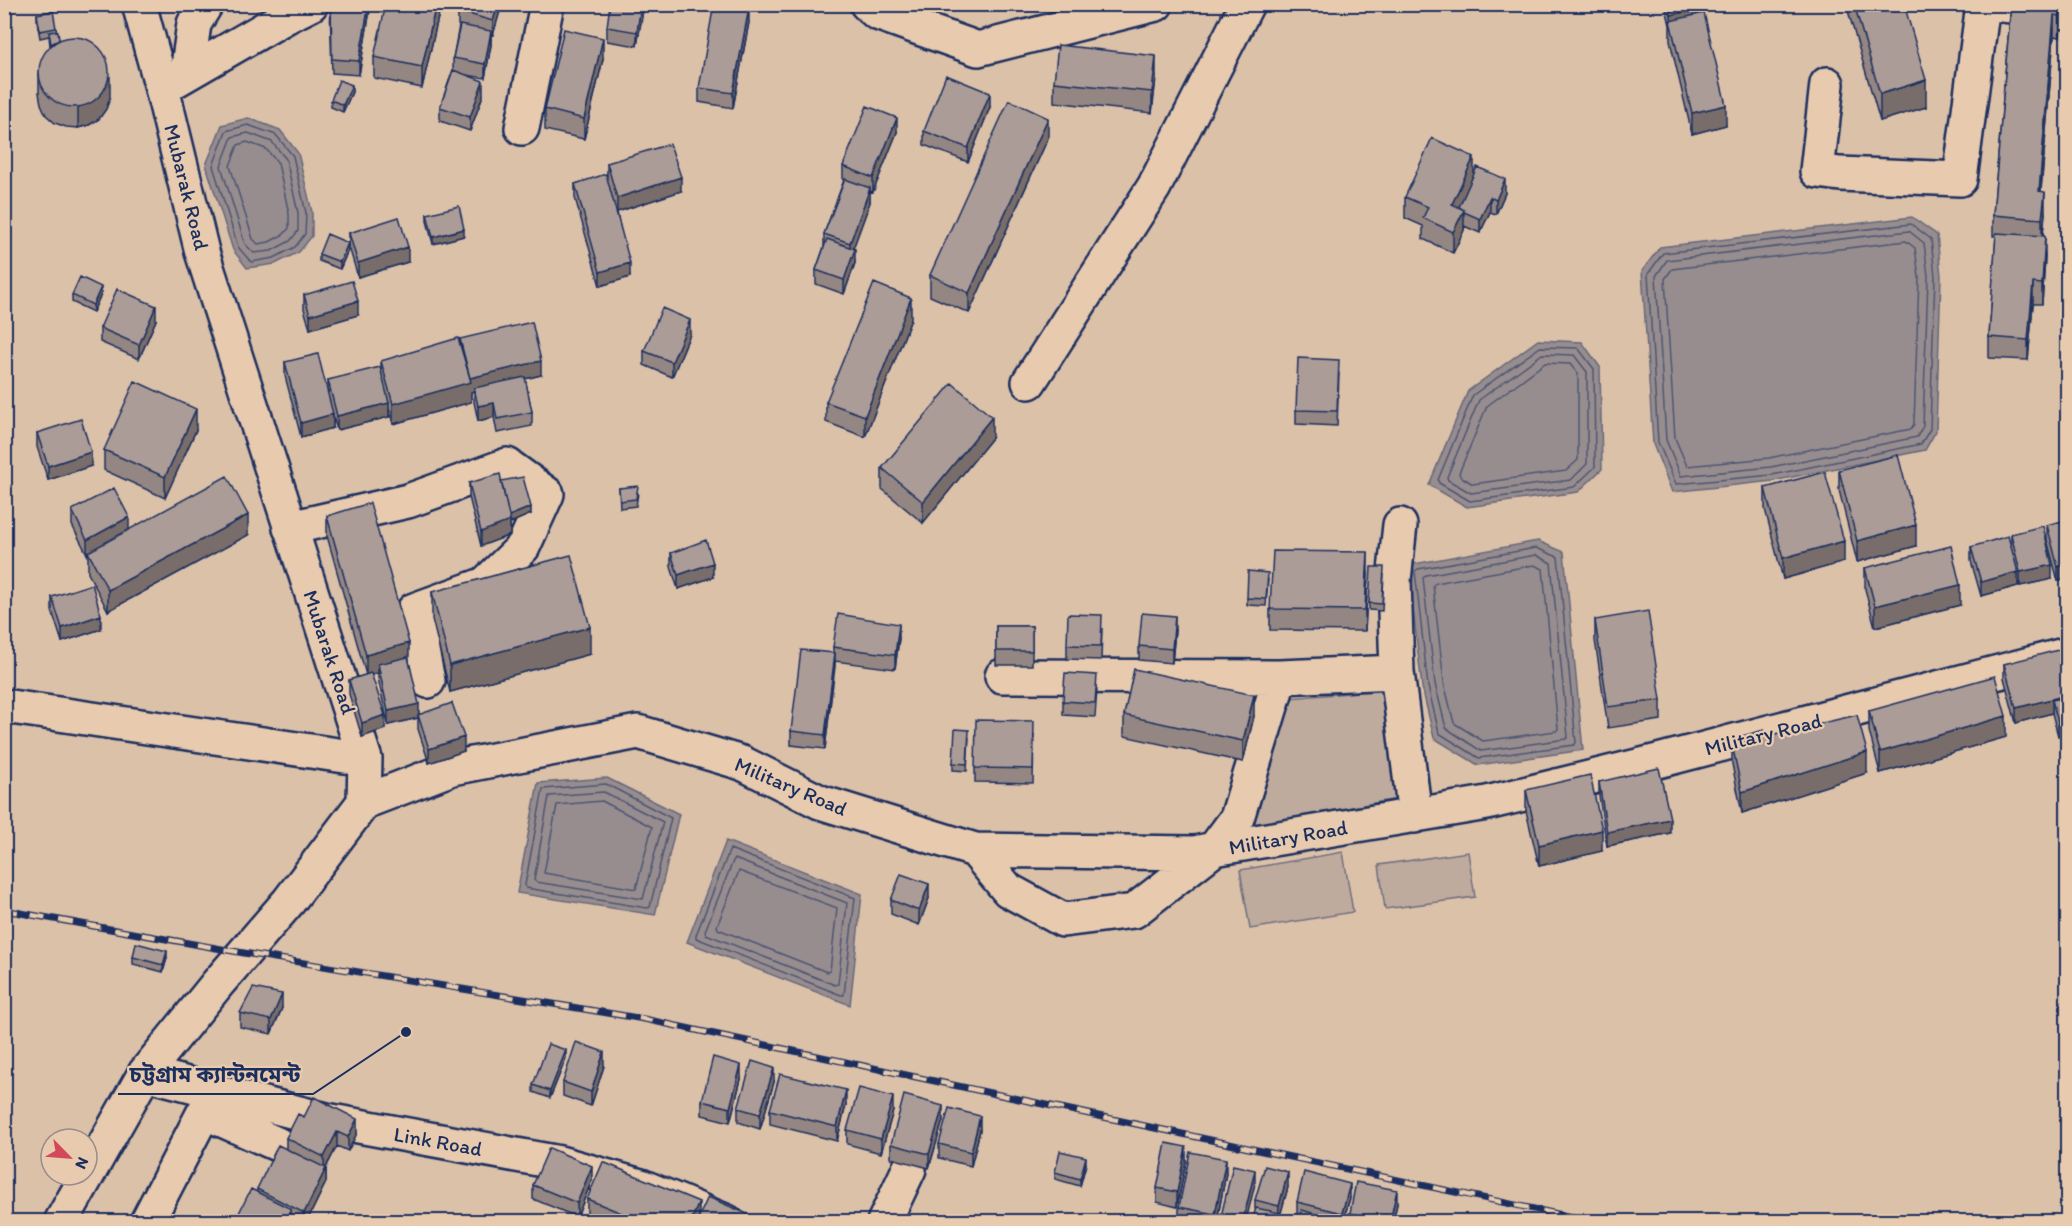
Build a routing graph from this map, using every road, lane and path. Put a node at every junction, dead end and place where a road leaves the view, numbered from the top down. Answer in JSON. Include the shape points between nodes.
{"nodes":[{"id":1,"x":139,"y":4,"type":"edge"},
{"id":2,"x":206,"y":4,"type":"edge"},
{"id":3,"x":311,"y":4,"type":"edge"},
{"id":4,"x":547,"y":4,"type":"edge"},
{"id":5,"x":867,"y":4,"type":"edge"},
{"id":6,"x":1156,"y":4,"type":"edge"},
{"id":7,"x":1247,"y":4,"type":"edge"},
{"id":8,"x":1983,"y":4,"type":"edge"},
{"id":9,"x":1993,"y":4,"type":"edge"},
{"id":10,"x":2067,"y":12,"type":"edge"},
{"id":11,"x":175,"y":81,"type":"junction"},
{"id":12,"x":1827,"y":84,"type":"dead end"},
{"id":13,"x":522,"y":128,"type":"dead end"},
{"id":14,"x":1029,"y":381,"type":"dead end"},
{"id":15,"x":1400,"y":525,"type":"dead end"},
{"id":16,"x":290,"y":528,"type":"junction"},
{"id":17,"x":2067,"y":654,"type":"edge"},
{"id":18,"x":1397,"y":672,"type":"junction"},
{"id":19,"x":1002,"y":676,"type":"dead end"},
{"id":20,"x":1280,"y":677,"type":"junction"},
{"id":21,"x":428,"y":681,"type":"dead end"},
{"id":22,"x":4,"y":706,"type":"edge"},
{"id":23,"x":365,"y":759,"type":"junction"},
{"id":24,"x":364,"y":802,"type":"junction"},
{"id":25,"x":1414,"y":816,"type":"junction"},
{"id":26,"x":1214,"y":849,"type":"junction"},
{"id":27,"x":975,"y":850,"type":"junction"},
{"id":28,"x":145,"y":1073,"type":"junction"},
{"id":29,"x":277,"y":1144,"type":"edge"},
{"id":30,"x":909,"y":1169,"type":"dead end"},
{"id":31,"x":61,"y":1221,"type":"edge"},
{"id":32,"x":147,"y":1221,"type":"edge"},
{"id":33,"x":727,"y":1221,"type":"edge"},
{"id":34,"x":884,"y":1221,"type":"edge"}],
"edges":[{"from":1,"to":11,"type":"street","name":"Mubarak Road"},
{"from":2,"to":11,"type":"street","via":[[194,24]]},
{"from":3,"to":11,"type":"street"},
{"from":4,"to":13,"type":"street"},
{"from":5,"to":6,"type":"street","via":[[877,13],[978,49]]},
{"from":7,"to":14,"type":"street","via":[[1154,187]]},
{"from":8,"to":12,"type":"street","via":[[1960,179],[1817,171]]},
{"from":9,"to":10,"type":"street"},
{"from":11,"to":16,"type":"street","name":"Mubarak Road","via":[[202,252]]},
{"from":15,"to":18,"type":"street","via":[[1394,580]]},
{"from":16,"to":21,"type":"street","via":[[408,501],[507,465],[547,494],[523,547],[485,584],[414,610]]},
{"from":16,"to":23,"type":"street","name":"Mubarak Road"},
{"from":17,"to":25,"type":"street","name":"Military Road","via":[[1510,798]]},
{"from":18,"to":20,"type":"street"},
{"from":18,"to":25,"type":"street"},
{"from":19,"to":20,"type":"street"},
{"from":20,"to":26,"type":"street","via":[[1237,818]]},
{"from":22,"to":23,"type":"street"},
{"from":23,"to":24,"type":"street","name":"Mubarak Road"},
{"from":24,"to":27,"type":"street","name":"Military Road","via":[[452,768],[638,732],[742,763],[820,802]]},
{"from":24,"to":28,"type":"street","via":[[289,901]]},
{"from":25,"to":26,"type":"street","name":"Military Road"},
{"from":26,"to":27,"type":"street","via":[[1195,853]]},
{"from":26,"to":27,"type":"street","name":"Military Road","via":[[1134,911],[1063,920],[1008,890]]},
{"from":28,"to":31,"type":"street"},
{"from":28,"to":33,"type":"street","name":"Link Road","via":[[326,1120],[560,1163],[641,1186]]},
{"from":29,"to":32,"type":"street","via":[[204,1112]]},
{"from":30,"to":34,"type":"street"}]}
